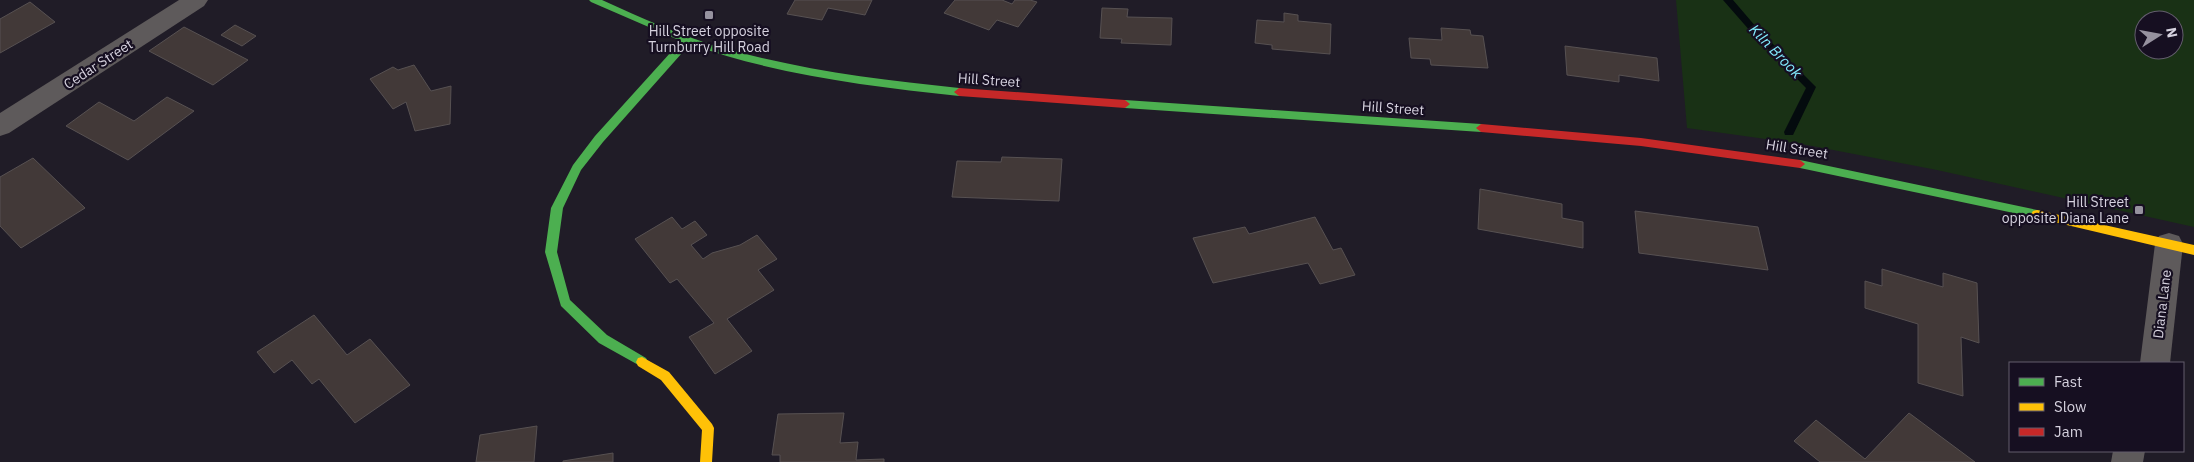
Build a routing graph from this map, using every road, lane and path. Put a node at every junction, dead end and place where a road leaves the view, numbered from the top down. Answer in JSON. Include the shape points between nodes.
{"nodes":[{"id":1,"x":196,"y":0,"type":"edge"},
{"id":2,"x":594,"y":0,"type":"edge"},
{"id":3,"x":687,"y":41,"type":"junction"},
{"id":4,"x":0,"y":126,"type":"edge"},
{"id":5,"x":2182,"y":247,"type":"edge"},
{"id":6,"x":2155,"y":362,"type":"edge"},
{"id":7,"x":706,"y":462,"type":"edge"}],
"edges":[{"from":1,"to":4,"type":"street","name":"Cedar Street"},
{"from":2,"to":3,"type":"street","name":"Hill Street"},
{"from":3,"to":5,"type":"street","name":"Hill Street","via":[[792,70],[903,88],[1691,147],[1934,190]]},
{"from":3,"to":7,"type":"street","via":[[577,168],[556,208],[552,252],[565,303],[603,339],[665,376],[708,428]]},
{"from":5,"to":6,"type":"street","name":"Diana Lane"}]}
